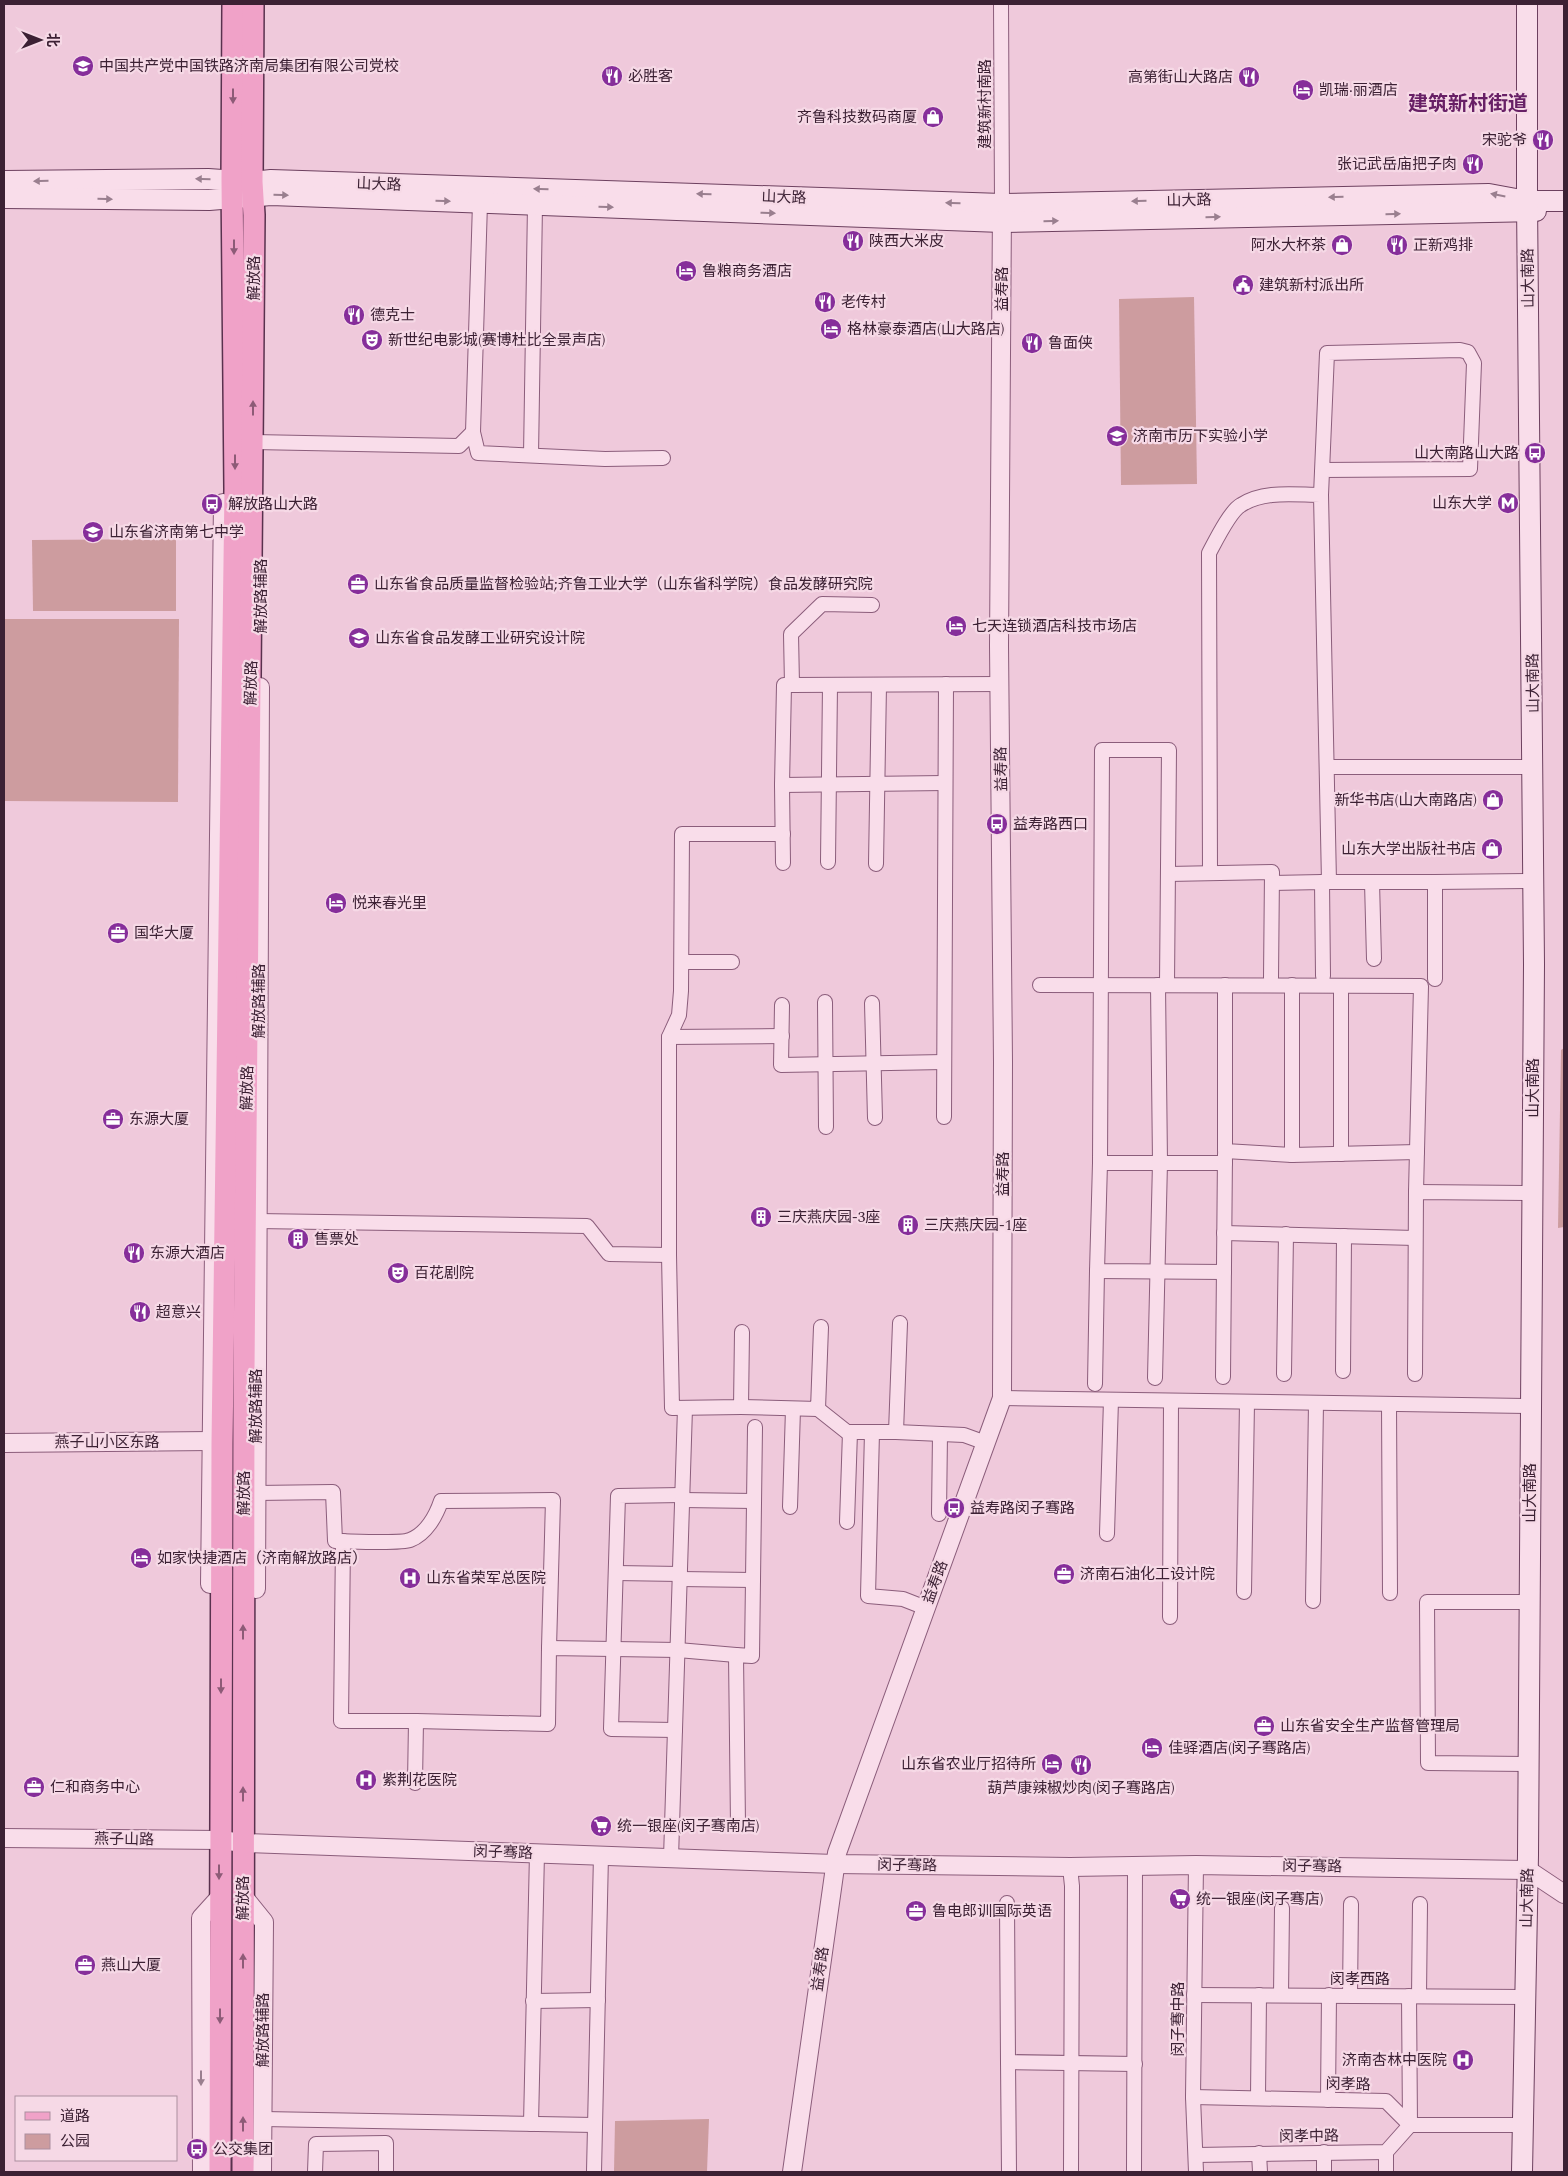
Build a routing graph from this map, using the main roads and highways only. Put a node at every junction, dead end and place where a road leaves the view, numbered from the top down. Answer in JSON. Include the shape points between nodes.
{"nodes":[{"id":1,"x":233,"y":4,"type":"edge"},
{"id":2,"x":253,"y":4,"type":"edge"},
{"id":3,"x":1528,"y":4,"type":"edge"},
{"id":4,"x":243,"y":41,"type":"junction"},
{"id":5,"x":4,"y":181,"type":"edge"},
{"id":6,"x":242,"y":189,"type":"junction"},
{"id":7,"x":4,"y":198,"type":"edge"},
{"id":8,"x":1564,"y":201,"type":"edge"},
{"id":9,"x":1527,"y":206,"type":"junction"},
{"id":10,"x":1564,"y":212,"type":"edge"},
{"id":11,"x":1002,"y":213,"type":"junction"},
{"id":12,"x":243,"y":497,"type":"junction"},
{"id":13,"x":210,"y":1584,"type":"road end"},
{"id":14,"x":221,"y":1602,"type":"junction"},
{"id":15,"x":220,"y":2172,"type":"edge"},
{"id":16,"x":243,"y":2172,"type":"edge"},
{"id":17,"x":1522,"y":2172,"type":"edge"}],
"edges":[{"from":1,"to":4,"type":"main road","name":"解放路"},
{"from":2,"to":4,"type":"main road","name":"解放路"},
{"from":3,"to":9,"type":"main road","name":"山大南路"},
{"from":4,"to":6,"type":"main road","name":"解放路"},
{"from":6,"to":5,"type":"main road","name":"山大路","one_way":true},
{"from":7,"to":6,"type":"main road","name":"山大路","one_way":true,"via":[[195,200]]},
{"from":6,"to":11,"type":"main road","name":"山大路","one_way":true,"via":[[535,205]]},
{"from":11,"to":6,"type":"main road","name":"山大路","one_way":true,"via":[[271,180]]},
{"from":6,"to":12,"type":"main road","name":"解放路","one_way":true},
{"from":12,"to":6,"type":"main road","name":"解放路","one_way":true,"via":[[253,442]]},
{"from":8,"to":9,"type":"main road","name":"山大路"},
{"from":9,"to":10,"type":"main road","name":"山大路"},
{"from":9,"to":11,"type":"main road","name":"山大路","via":[[1489,194]]},
{"from":9,"to":17,"type":"main road","name":"山大南路","via":[[1534,881],[1529,1764]]},
{"from":12,"to":14,"type":"main road","name":"解放路"},
{"from":16,"to":12,"type":"main road","name":"解放路","one_way":true,"via":[[243,1896],[250,1596]]},
{"from":13,"to":14,"type":"main road"},
{"from":14,"to":15,"type":"main road","name":"解放路","one_way":true}]}
